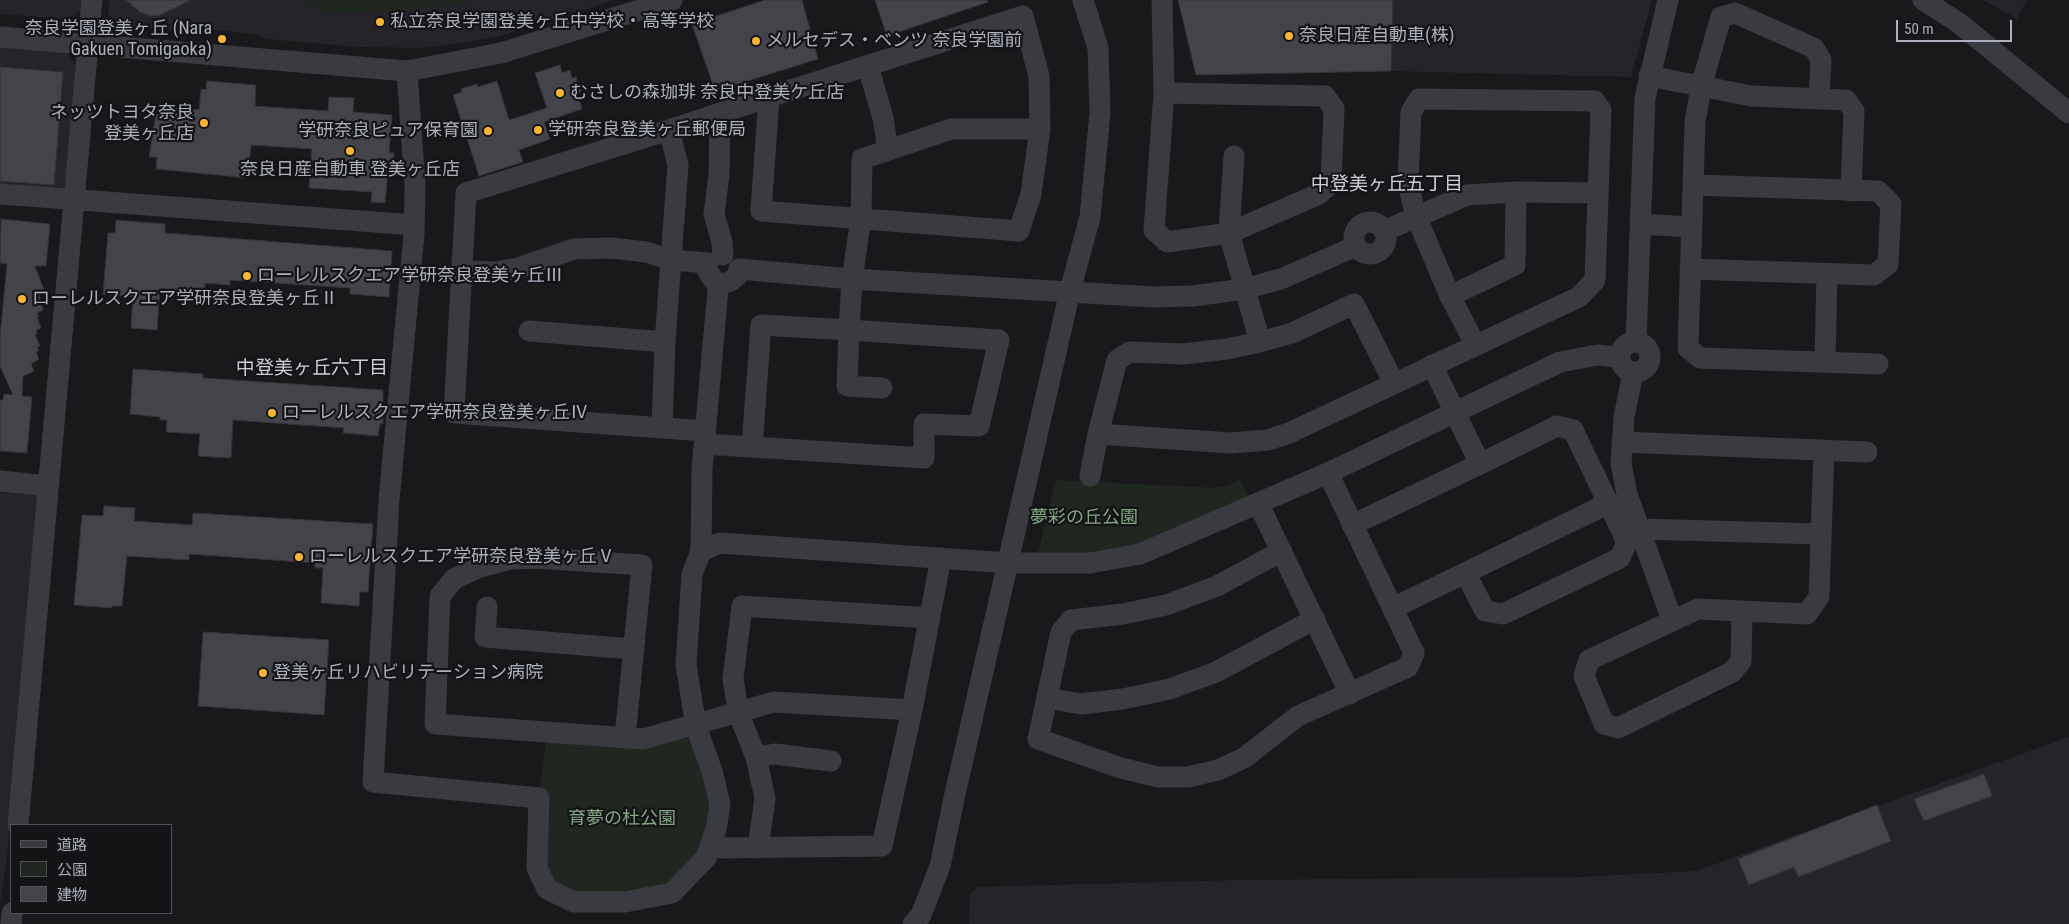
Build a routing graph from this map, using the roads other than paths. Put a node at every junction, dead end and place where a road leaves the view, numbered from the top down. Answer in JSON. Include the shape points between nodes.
{"nodes":[{"id":1,"x":92,"y":0,"type":"edge"},
{"id":2,"x":672,"y":0,"type":"edge"},
{"id":3,"x":1083,"y":0,"type":"edge"},
{"id":4,"x":1162,"y":0,"type":"edge"},
{"id":5,"x":1668,"y":0,"type":"edge"},
{"id":6,"x":1923,"y":0,"type":"edge"},
{"id":7,"x":0,"y":37,"type":"edge"},
{"id":8,"x":87,"y":46,"type":"junction"},
{"id":9,"x":868,"y":66,"type":"junction"},
{"id":10,"x":407,"y":71,"type":"junction"},
{"id":11,"x":1649,"y":76,"type":"junction"},
{"id":12,"x":1701,"y":87,"type":"junction"},
{"id":13,"x":1164,"y":93,"type":"junction"},
{"id":14,"x":769,"y":97,"type":"junction"},
{"id":15,"x":1819,"y":98,"type":"junction"},
{"id":16,"x":720,"y":112,"type":"junction"},
{"id":17,"x":2069,"y":113,"type":"edge"},
{"id":18,"x":1040,"y":129,"type":"junction"},
{"id":19,"x":669,"y":130,"type":"junction"},
{"id":20,"x":888,"y":150,"type":"junction"},
{"id":21,"x":1234,"y":156,"type":"dead end"},
{"id":22,"x":1694,"y":185,"type":"junction"},
{"id":23,"x":1851,"y":191,"type":"junction"},
{"id":24,"x":1516,"y":192,"type":"junction"},
{"id":25,"x":1597,"y":193,"type":"junction"},
{"id":26,"x":0,"y":194,"type":"edge"},
{"id":27,"x":74,"y":200,"type":"junction"},
{"id":28,"x":1416,"y":216,"type":"junction"},
{"id":29,"x":861,"y":218,"type":"junction"},
{"id":30,"x":1640,"y":224,"type":"junction"},
{"id":31,"x":414,"y":225,"type":"junction"},
{"id":32,"x":1691,"y":227,"type":"junction"},
{"id":33,"x":1229,"y":233,"type":"junction"},
{"id":34,"x":715,"y":259,"type":"junction"},
{"id":35,"x":672,"y":260,"type":"junction"},
{"id":36,"x":739,"y":269,"type":"junction"},
{"id":37,"x":1690,"y":269,"type":"junction"},
{"id":38,"x":463,"y":271,"type":"junction"},
{"id":39,"x":1826,"y":274,"type":"junction"},
{"id":40,"x":852,"y":279,"type":"junction"},
{"id":41,"x":720,"y":285,"type":"junction"},
{"id":42,"x":1244,"y":289,"type":"junction"},
{"id":43,"x":1070,"y":291,"type":"junction"},
{"id":44,"x":1450,"y":296,"type":"junction"},
{"id":45,"x":849,"y":330,"type":"junction"},
{"id":46,"x":529,"y":331,"type":"dead end"},
{"id":47,"x":665,"y":342,"type":"junction"},
{"id":48,"x":1260,"y":342,"type":"junction"},
{"id":49,"x":1475,"y":344,"type":"junction"},
{"id":50,"x":1825,"y":362,"type":"junction"},
{"id":51,"x":1878,"y":364,"type":"dead end"},
{"id":52,"x":1432,"y":365,"type":"junction"},
{"id":53,"x":1626,"y":365,"type":"junction"},
{"id":54,"x":1394,"y":383,"type":"junction"},
{"id":55,"x":882,"y":388,"type":"dead end"},
{"id":56,"x":1455,"y":412,"type":"junction"},
{"id":57,"x":662,"y":428,"type":"junction"},
{"id":58,"x":1098,"y":434,"type":"junction"},
{"id":59,"x":705,"y":438,"type":"junction"},
{"id":60,"x":1622,"y":442,"type":"junction"},
{"id":61,"x":752,"y":447,"type":"junction"},
{"id":62,"x":1824,"y":450,"type":"junction"},
{"id":63,"x":1867,"y":452,"type":"dead end"},
{"id":64,"x":1480,"y":464,"type":"junction"},
{"id":65,"x":1328,"y":473,"type":"junction"},
{"id":66,"x":1090,"y":476,"type":"dead end"},
{"id":67,"x":0,"y":481,"type":"edge"},
{"id":68,"x":48,"y":486,"type":"junction"},
{"id":69,"x":1607,"y":504,"type":"junction"},
{"id":70,"x":1258,"y":505,"type":"junction"},
{"id":71,"x":1352,"y":525,"type":"junction"},
{"id":72,"x":1638,"y":529,"type":"junction"},
{"id":73,"x":1821,"y":534,"type":"junction"},
{"id":74,"x":701,"y":551,"type":"junction"},
{"id":75,"x":1282,"y":551,"type":"junction"},
{"id":76,"x":941,"y":558,"type":"junction"},
{"id":77,"x":1009,"y":563,"type":"junction"},
{"id":78,"x":1466,"y":574,"type":"junction"},
{"id":79,"x":487,"y":607,"type":"dead end"},
{"id":80,"x":1393,"y":608,"type":"junction"},
{"id":81,"x":1742,"y":612,"type":"junction"},
{"id":82,"x":930,"y":618,"type":"junction"},
{"id":83,"x":1315,"y":620,"type":"junction"},
{"id":84,"x":1672,"y":620,"type":"junction"},
{"id":85,"x":632,"y":649,"type":"junction"},
{"id":86,"x":1350,"y":694,"type":"junction"},
{"id":87,"x":1047,"y":698,"type":"junction"},
{"id":88,"x":912,"y":710,"type":"junction"},
{"id":89,"x":738,"y":712,"type":"junction"},
{"id":90,"x":696,"y":726,"type":"junction"},
{"id":91,"x":625,"y":737,"type":"junction"},
{"id":92,"x":756,"y":758,"type":"junction"},
{"id":93,"x":831,"y":762,"type":"dead end"},
{"id":94,"x":18,"y":824,"type":"edge"},
{"id":95,"x":710,"y":848,"type":"junction"},
{"id":96,"x":758,"y":848,"type":"junction"},
{"id":97,"x":917,"y":920,"type":"edge"}],
"edges":[{"from":1,"to":8,"type":"street"},
{"from":2,"to":10,"type":"street","via":[[501,53]]},
{"from":3,"to":43,"type":"street","via":[[1098,48],[1100,114],[1090,217]]},
{"from":4,"to":13,"type":"street"},
{"from":5,"to":11,"type":"street"},
{"from":6,"to":17,"type":"street","via":[[1959,23]]},
{"from":7,"to":8,"type":"street"},
{"from":8,"to":10,"type":"street"},
{"from":8,"to":27,"type":"street"},
{"from":9,"to":14,"type":"street"},
{"from":9,"to":18,"type":"street","via":[[1023,16],[1039,76]]},
{"from":9,"to":20,"type":"street","via":[[883,118]]},
{"from":10,"to":31,"type":"street","via":[[415,186]]},
{"from":11,"to":12,"type":"street"},
{"from":11,"to":30,"type":"street","via":[[1645,98]]},
{"from":12,"to":15,"type":"street","via":[[1751,96]]},
{"from":12,"to":15,"type":"street","via":[[1721,17],[1736,13],[1814,48],[1821,60]]},
{"from":12,"to":22,"type":"street","via":[[1695,122]]},
{"from":13,"to":33,"type":"street","via":[[1154,230],[1167,242]]},
{"from":13,"to":33,"type":"street","via":[[1325,96],[1334,109],[1331,184],[1319,194]]},
{"from":14,"to":16,"type":"street"},
{"from":14,"to":29,"type":"street","via":[[762,211]]},
{"from":15,"to":23,"type":"street","via":[[1846,100],[1854,111]]},
{"from":16,"to":19,"type":"street"},
{"from":16,"to":34,"type":"street","via":[[719,175],[714,214],[722,242]]},
{"from":18,"to":20,"type":"street","via":[[951,130]]},
{"from":18,"to":29,"type":"street","via":[[1031,194],[1019,231]]},
{"from":19,"to":35,"type":"street","via":[[678,164]]},
{"from":19,"to":38,"type":"street","via":[[466,193]]},
{"from":20,"to":29,"type":"street","via":[[862,159]]},
{"from":21,"to":33,"type":"street"},
{"from":22,"to":23,"type":"street"},
{"from":22,"to":32,"type":"street"},
{"from":23,"to":39,"type":"street","via":[[1878,192],[1891,204],[1888,264],[1874,275]]},
{"from":24,"to":25,"type":"street"},
{"from":24,"to":28,"type":"street","via":[[1467,195]]},
{"from":24,"to":44,"type":"street","via":[[1514,265]]},
{"from":25,"to":28,"type":"street","via":[[1601,110],[1595,102],[1419,99],[1411,112],[1408,184]]},
{"from":25,"to":49,"type":"street","via":[[1595,280],[1579,297]]},
{"from":26,"to":27,"type":"street"},
{"from":27,"to":31,"type":"street"},
{"from":27,"to":68,"type":"street"},
{"from":28,"to":42,"type":"street","via":[[1384,231],[1384,245],[1378,252],[1363,252],[1356,246],[1281,279]]},
{"from":28,"to":44,"type":"street"},
{"from":29,"to":40,"type":"street"},
{"from":30,"to":32,"type":"street"},
{"from":30,"to":53,"type":"street","via":[[1636,342],[1622,348]]},
{"from":31,"to":95,"type":"street","via":[[389,500],[373,782],[539,798],[537,868],[547,889],[574,902],[625,902],[672,893],[706,858]]},
{"from":32,"to":37,"type":"street"},
{"from":33,"to":42,"type":"street"},
{"from":34,"to":35,"type":"street"},
{"from":34,"to":36,"type":"street","via":[[736,261]]},
{"from":34,"to":41,"type":"street","via":[[707,270]]},
{"from":35,"to":38,"type":"street","via":[[646,252],[611,248],[574,249],[518,268],[496,272]]},
{"from":35,"to":47,"type":"street"},
{"from":36,"to":40,"type":"street"},
{"from":36,"to":41,"type":"street","via":[[737,276]]},
{"from":37,"to":39,"type":"street"},
{"from":37,"to":50,"type":"street","via":[[1688,348],[1700,358]]},
{"from":38,"to":57,"type":"street","via":[[454,413]]},
{"from":39,"to":50,"type":"street"},
{"from":40,"to":43,"type":"street"},
{"from":40,"to":45,"type":"street"},
{"from":41,"to":59,"type":"street"},
{"from":42,"to":43,"type":"street","via":[[1154,297]]},
{"from":42,"to":48,"type":"street"},
{"from":43,"to":77,"type":"street"},
{"from":44,"to":49,"type":"street"},
{"from":45,"to":55,"type":"street","via":[[847,386]]},
{"from":45,"to":61,"type":"street","via":[[761,325]]},
{"from":45,"to":61,"type":"street","via":[[999,340],[979,426],[924,424],[924,458]]},
{"from":46,"to":47,"type":"street"},
{"from":47,"to":57,"type":"street"},
{"from":48,"to":54,"type":"street","via":[[1292,332],[1354,304]]},
{"from":48,"to":58,"type":"street","via":[[1227,350],[1183,354],[1130,352],[1117,360]]},
{"from":49,"to":52,"type":"street"},
{"from":50,"to":51,"type":"street"},
{"from":52,"to":54,"type":"street"},
{"from":52,"to":56,"type":"street"},
{"from":53,"to":56,"type":"street","via":[[1597,355],[1560,362]]},
{"from":53,"to":60,"type":"street"},
{"from":54,"to":58,"type":"street","via":[[1268,440],[1231,443]]},
{"from":56,"to":64,"type":"street"},
{"from":56,"to":65,"type":"street"},
{"from":57,"to":59,"type":"street"},
{"from":58,"to":66,"type":"street"},
{"from":59,"to":61,"type":"street"},
{"from":59,"to":74,"type":"street"},
{"from":60,"to":62,"type":"street"},
{"from":60,"to":72,"type":"street","via":[[1621,464]]},
{"from":62,"to":63,"type":"street"},
{"from":62,"to":73,"type":"street"},
{"from":64,"to":69,"type":"street","via":[[1557,426],[1573,430]]},
{"from":64,"to":71,"type":"street"},
{"from":65,"to":70,"type":"street"},
{"from":65,"to":71,"type":"street"},
{"from":67,"to":68,"type":"street"},
{"from":68,"to":94,"type":"street"},
{"from":69,"to":78,"type":"street"},
{"from":69,"to":78,"type":"street","via":[[1627,542],[1620,558],[1502,614],[1485,611]]},
{"from":70,"to":75,"type":"street"},
{"from":70,"to":77,"type":"street","via":[[1140,554],[1090,563]]},
{"from":71,"to":80,"type":"street"},
{"from":72,"to":73,"type":"street"},
{"from":72,"to":84,"type":"street"},
{"from":73,"to":81,"type":"street","via":[[1819,597],[1808,614]]},
{"from":74,"to":76,"type":"street","via":[[720,543]]},
{"from":74,"to":90,"type":"street","via":[[692,574],[686,665]]},
{"from":75,"to":83,"type":"street"},
{"from":75,"to":87,"type":"street","via":[[1216,586],[1166,605],[1071,620],[1061,632]]},
{"from":76,"to":77,"type":"street"},
{"from":76,"to":82,"type":"street"},
{"from":77,"to":97,"type":"street","via":[[940,866]]},
{"from":78,"to":80,"type":"street"},
{"from":79,"to":85,"type":"street","via":[[485,637]]},
{"from":80,"to":86,"type":"street","via":[[1414,653],[1408,667]]},
{"from":81,"to":84,"type":"street","via":[[1698,609]]},
{"from":81,"to":84,"type":"street","via":[[1741,661],[1732,672],[1618,728],[1604,724],[1584,676],[1589,660]]},
{"from":82,"to":88,"type":"street"},
{"from":82,"to":89,"type":"street","via":[[742,606],[734,678]]},
{"from":83,"to":86,"type":"street"},
{"from":83,"to":87,"type":"street","via":[[1216,672],[1170,689],[1081,704]]},
{"from":85,"to":91,"type":"street"},
{"from":85,"to":91,"type":"street","via":[[642,565],[510,559],[480,567],[454,579],[440,596],[436,724]]},
{"from":86,"to":87,"type":"street","via":[[1298,716],[1244,758],[1218,770],[1188,777],[1158,777],[1121,768],[1038,740]]},
{"from":88,"to":89,"type":"street","via":[[774,702]]},
{"from":88,"to":96,"type":"street","via":[[882,846]]},
{"from":89,"to":90,"type":"street"},
{"from":89,"to":92,"type":"street"},
{"from":90,"to":91,"type":"street","via":[[643,739]]},
{"from":90,"to":95,"type":"street","via":[[720,805]]},
{"from":92,"to":93,"type":"street","via":[[775,754]]},
{"from":92,"to":96,"type":"street","via":[[765,798]]},
{"from":95,"to":96,"type":"street"}]}
